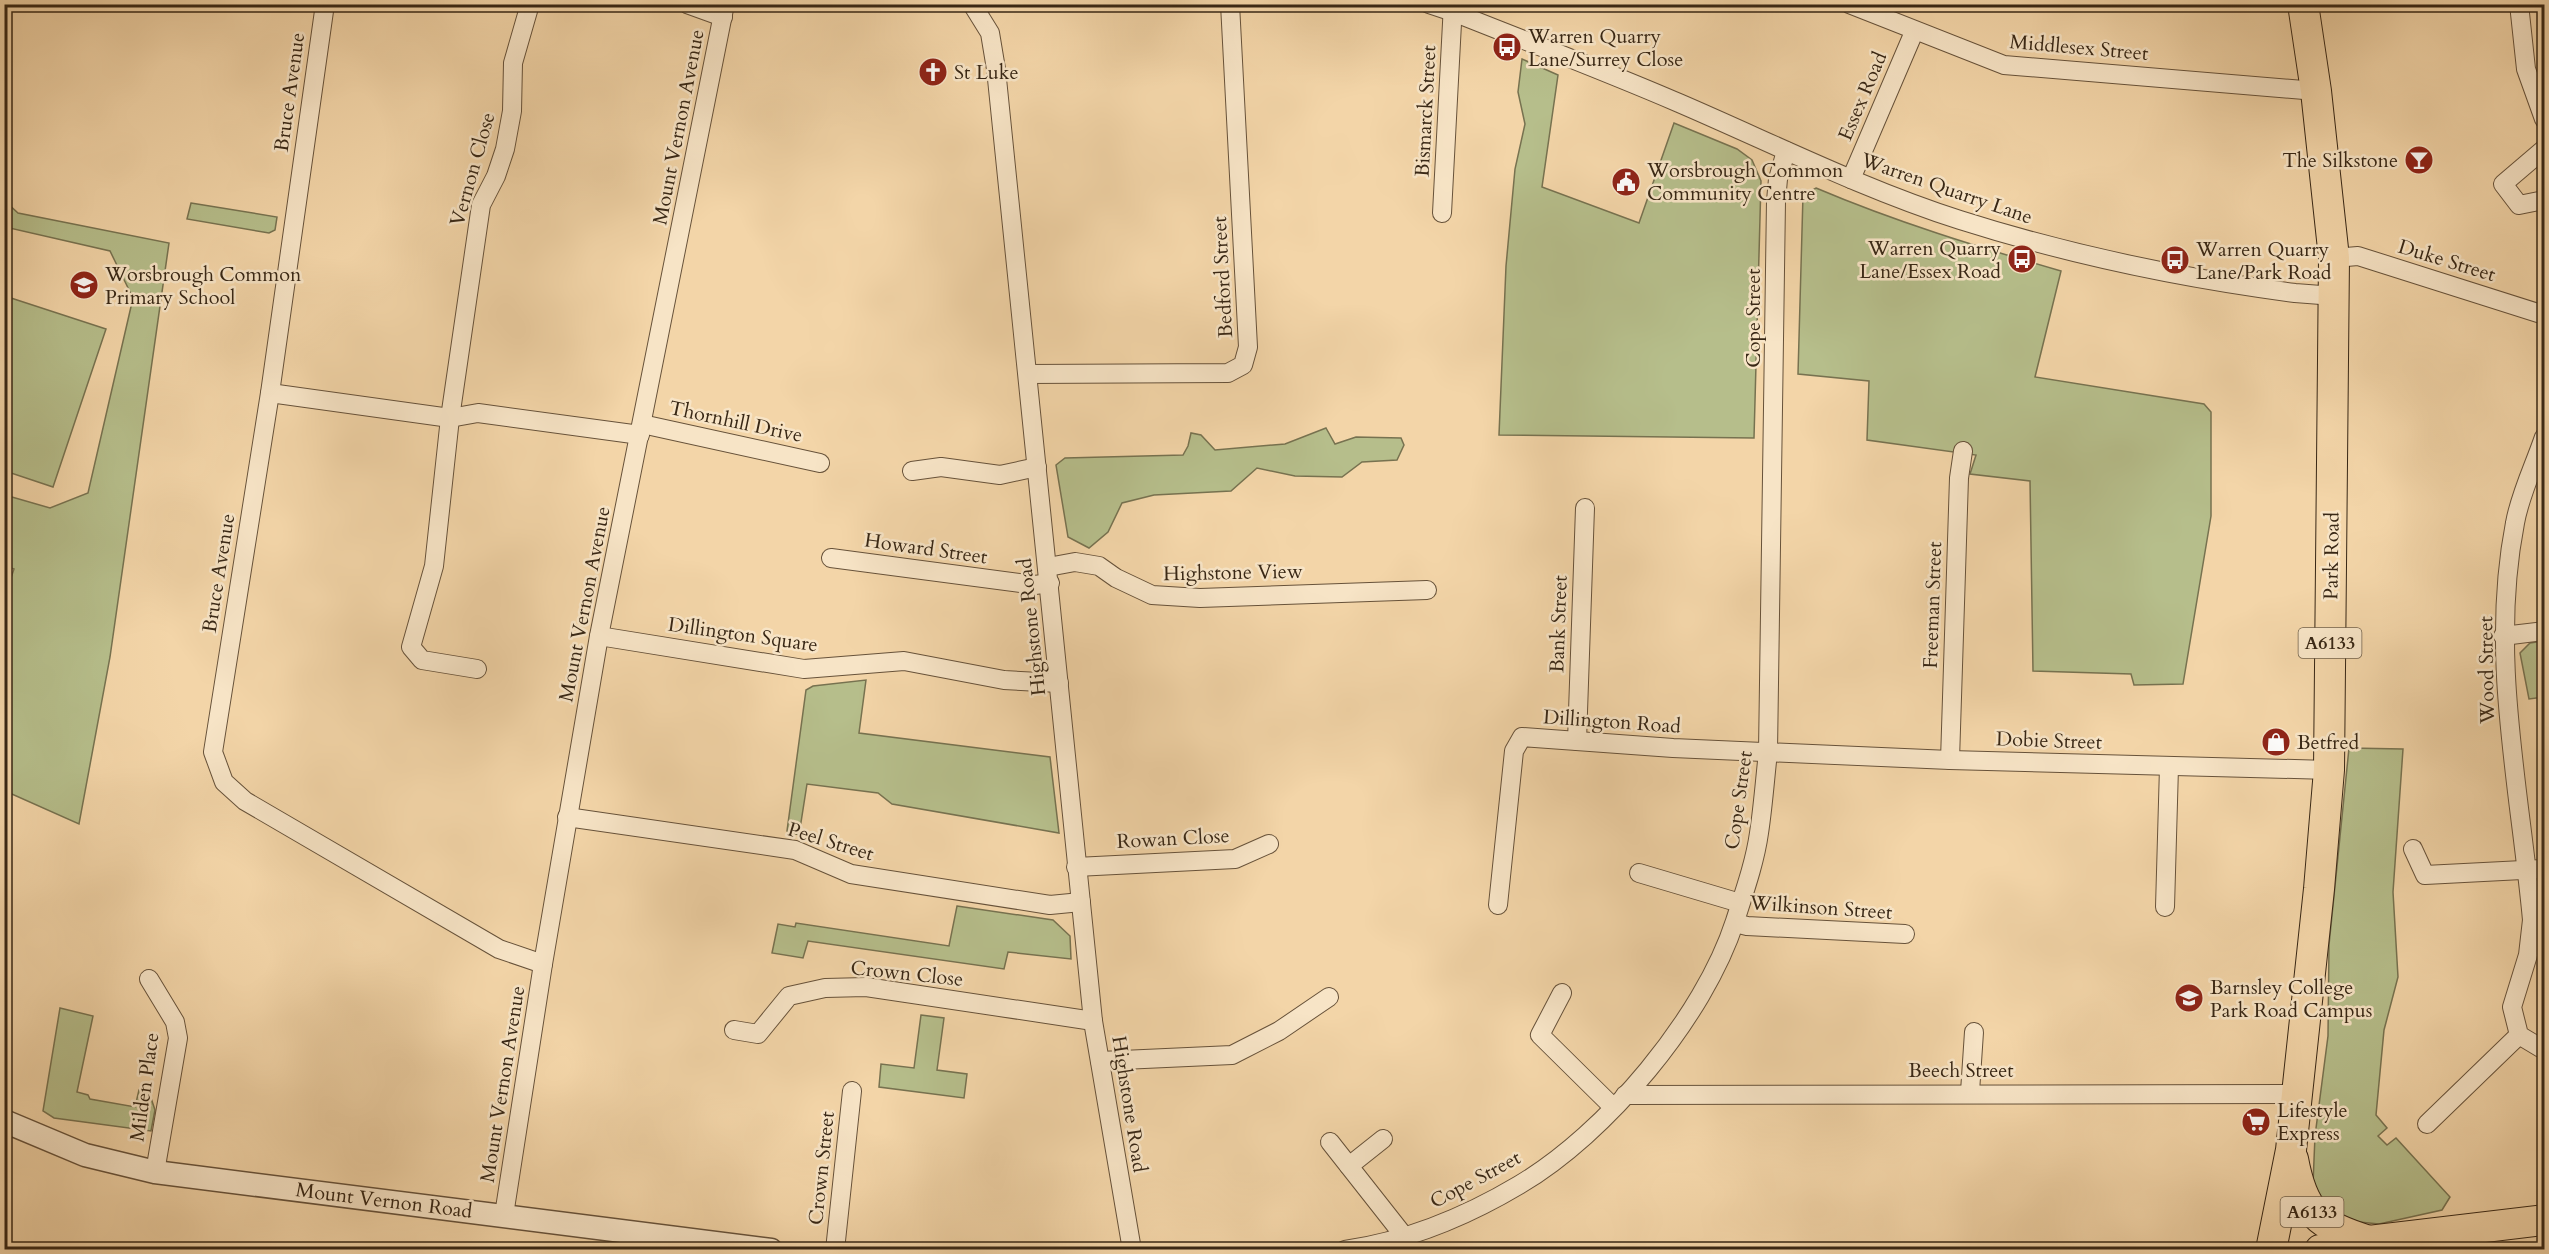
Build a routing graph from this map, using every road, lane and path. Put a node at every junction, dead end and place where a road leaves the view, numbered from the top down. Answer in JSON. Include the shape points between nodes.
{"nodes":[{"id":1,"x":325,"y":4,"type":"edge"},
{"id":2,"x":530,"y":4,"type":"edge"},
{"id":3,"x":687,"y":4,"type":"edge"},
{"id":4,"x":972,"y":4,"type":"edge"},
{"id":5,"x":1230,"y":4,"type":"edge"},
{"id":6,"x":1429,"y":4,"type":"edge"},
{"id":7,"x":1849,"y":4,"type":"edge"},
{"id":8,"x":2303,"y":4,"type":"edge"},
{"id":9,"x":2520,"y":4,"type":"edge"},
{"id":10,"x":1453,"y":8,"type":"edge"},
{"id":11,"x":724,"y":11,"type":"edge"},
{"id":12,"x":1914,"y":32,"type":"junction"},
{"id":13,"x":2316,"y":91,"type":"junction"},
{"id":14,"x":2544,"y":119,"type":"edge"},
{"id":15,"x":2544,"y":149,"type":"edge"},
{"id":16,"x":1786,"y":151,"type":"junction"},
{"id":17,"x":1851,"y":179,"type":"junction"},
{"id":18,"x":2544,"y":200,"type":"edge"},
{"id":19,"x":1442,"y":213,"type":"dead end"},
{"id":20,"x":2334,"y":258,"type":"junction"},
{"id":21,"x":2335,"y":290,"type":"junction"},
{"id":22,"x":2544,"y":315,"type":"edge"},
{"id":23,"x":1028,"y":374,"type":"junction"},
{"id":24,"x":270,"y":393,"type":"junction"},
{"id":25,"x":450,"y":418,"type":"junction"},
{"id":26,"x":641,"y":429,"type":"junction"},
{"id":27,"x":2544,"y":437,"type":"edge"},
{"id":28,"x":1963,"y":451,"type":"dead end"},
{"id":29,"x":820,"y":463,"type":"dead end"},
{"id":30,"x":1037,"y":467,"type":"junction"},
{"id":31,"x":912,"y":471,"type":"dead end"},
{"id":32,"x":1584,"y":508,"type":"dead end"},
{"id":33,"x":831,"y":558,"type":"dead end"},
{"id":34,"x":1049,"y":575,"type":"junction"},
{"id":35,"x":1427,"y":590,"type":"dead end"},
{"id":36,"x":2544,"y":631,"type":"edge"},
{"id":37,"x":599,"y":636,"type":"junction"},
{"id":38,"x":2503,"y":636,"type":"junction"},
{"id":39,"x":477,"y":669,"type":"dead end"},
{"id":40,"x":1059,"y":683,"type":"junction"},
{"id":41,"x":1577,"y":741,"type":"junction"},
{"id":42,"x":1768,"y":752,"type":"junction"},
{"id":43,"x":1950,"y":760,"type":"junction"},
{"id":44,"x":2169,"y":767,"type":"junction"},
{"id":45,"x":2329,"y":770,"type":"junction"},
{"id":46,"x":567,"y":817,"type":"junction"},
{"id":47,"x":1269,"y":844,"type":"dead end"},
{"id":48,"x":2413,"y":849,"type":"dead end"},
{"id":49,"x":1076,"y":867,"type":"junction"},
{"id":50,"x":2536,"y":869,"type":"edge"},
{"id":51,"x":1639,"y":873,"type":"dead end"},
{"id":52,"x":1081,"y":902,"type":"junction"},
{"id":53,"x":1740,"y":903,"type":"junction"},
{"id":54,"x":1498,"y":905,"type":"dead end"},
{"id":55,"x":2165,"y":907,"type":"dead end"},
{"id":56,"x":1734,"y":923,"type":"junction"},
{"id":57,"x":1905,"y":934,"type":"dead end"},
{"id":58,"x":543,"y":964,"type":"junction"},
{"id":59,"x":149,"y":979,"type":"dead end"},
{"id":60,"x":1562,"y":993,"type":"dead end"},
{"id":61,"x":1329,"y":996,"type":"dead end"},
{"id":62,"x":1094,"y":1021,"type":"junction"},
{"id":63,"x":734,"y":1030,"type":"dead end"},
{"id":64,"x":1974,"y":1032,"type":"dead end"},
{"id":65,"x":2519,"y":1035,"type":"junction"},
{"id":66,"x":2544,"y":1050,"type":"edge"},
{"id":67,"x":1100,"y":1061,"type":"junction"},
{"id":68,"x":852,"y":1091,"type":"dead end"},
{"id":69,"x":1970,"y":1092,"type":"junction"},
{"id":70,"x":2297,"y":1094,"type":"junction"},
{"id":71,"x":1619,"y":1101,"type":"junction"},
{"id":72,"x":4,"y":1121,"type":"edge"},
{"id":73,"x":2427,"y":1124,"type":"dead end"},
{"id":74,"x":1383,"y":1139,"type":"dead end"},
{"id":75,"x":1330,"y":1142,"type":"dead end"},
{"id":76,"x":2291,"y":1150,"type":"junction"},
{"id":77,"x":1349,"y":1166,"type":"junction"},
{"id":78,"x":155,"y":1172,"type":"junction"},
{"id":79,"x":504,"y":1215,"type":"junction"},
{"id":80,"x":2544,"y":1220,"type":"edge"},
{"id":81,"x":1404,"y":1236,"type":"junction"},
{"id":82,"x":2369,"y":1241,"type":"junction"},
{"id":83,"x":771,"y":1250,"type":"edge"},
{"id":84,"x":834,"y":1250,"type":"edge"},
{"id":85,"x":1132,"y":1250,"type":"edge"},
{"id":86,"x":1345,"y":1250,"type":"edge"},
{"id":87,"x":2271,"y":1250,"type":"edge"},
{"id":88,"x":2320,"y":1250,"type":"edge"}],
"edges":[{"from":1,"to":24,"type":"street","name":"Bruce Avenue"},
{"from":2,"to":25,"type":"street","name":"Vernon Close","via":[[513,63],[512,111],[504,149],[481,205]]},
{"from":3,"to":11,"type":"street"},
{"from":4,"to":23,"type":"street","name":"Highstone Road","via":[[990,33],[996,69]]},
{"from":5,"to":23,"type":"street","name":"Bedford Street","via":[[1248,348],[1243,365],[1228,373]]},
{"from":6,"to":10,"type":"street","name":"Warren Quarry Lane"},
{"from":7,"to":12,"type":"street","name":"Middlesex Street"},
{"from":8,"to":13,"type":"highway","name":"Park Road","number":"A6133"},
{"from":9,"to":14,"type":"street","via":[[2526,69]]},
{"from":10,"to":16,"type":"street","name":"Warren Quarry Lane"},
{"from":10,"to":19,"type":"street","name":"Bismarck Street"},
{"from":11,"to":26,"type":"street","name":"Mount Vernon Avenue"},
{"from":12,"to":13,"type":"street","name":"Middlesex Street","via":[[2004,65]]},
{"from":12,"to":17,"type":"street","name":"Essex Road"},
{"from":13,"to":20,"type":"highway","name":"Park Road","number":"A6133"},
{"from":15,"to":18,"type":"street","via":[[2503,184],[2519,205]]},
{"from":16,"to":17,"type":"street","name":"Warren Quarry Lane"},
{"from":16,"to":42,"type":"street","name":"Cope Street","via":[[1776,201]]},
{"from":17,"to":21,"type":"street","name":"Warren Quarry Lane","via":[[1958,219],[2089,257],[2229,284],[2321,295]]},
{"from":20,"to":21,"type":"highway","name":"Park Road","number":"A6133"},
{"from":20,"to":22,"type":"street","name":"Duke Street","via":[[2358,256]]},
{"from":21,"to":45,"type":"highway","name":"Park Road","number":"A6133"},
{"from":23,"to":30,"type":"street","name":"Highstone Road"},
{"from":24,"to":25,"type":"street"},
{"from":24,"to":58,"type":"street","name":"Bruce Avenue","via":[[213,752],[224,782],[245,801],[499,949]]},
{"from":25,"to":26,"type":"street","via":[[478,413]]},
{"from":25,"to":39,"type":"street","name":"Vernon Close","via":[[434,566],[411,647],[422,660]]},
{"from":26,"to":29,"type":"street","name":"Thornhill Drive"},
{"from":26,"to":37,"type":"street","name":"Mount Vernon Avenue"},
{"from":27,"to":38,"type":"street","name":"Wood Street","via":[[2515,522]]},
{"from":28,"to":43,"type":"street","name":"Freeman Street"},
{"from":30,"to":31,"type":"street","via":[[1000,476],[941,467]]},
{"from":30,"to":34,"type":"street","name":"Highstone Road"},
{"from":32,"to":41,"type":"street","name":"Bank Street"},
{"from":33,"to":34,"type":"street","name":"Howard Street","via":[[1035,585]]},
{"from":34,"to":35,"type":"street","name":"Highstone View","via":[[1075,562],[1099,566],[1152,595],[1200,598]]},
{"from":34,"to":40,"type":"street","name":"Highstone Road"},
{"from":36,"to":38,"type":"street"},
{"from":37,"to":40,"type":"street","name":"Dillington Square","via":[[804,669],[904,662],[1004,680]]},
{"from":37,"to":46,"type":"street","name":"Mount Vernon Avenue"},
{"from":38,"to":50,"type":"street","name":"Wood Street","via":[[2522,849]]},
{"from":40,"to":49,"type":"street","name":"Highstone Road"},
{"from":41,"to":42,"type":"street","name":"Dillington Road"},
{"from":41,"to":54,"type":"street","name":"Dillington Road","via":[[1522,737],[1514,751]]},
{"from":42,"to":43,"type":"street","name":"Dobie Street"},
{"from":42,"to":53,"type":"street","name":"Cope Street","via":[[1759,835]]},
{"from":43,"to":44,"type":"street","name":"Dobie Street"},
{"from":44,"to":45,"type":"street","name":"Dobie Street"},
{"from":44,"to":55,"type":"street"},
{"from":45,"to":70,"type":"highway","name":"Park Road","number":"A6133"},
{"from":46,"to":52,"type":"street","name":"Peel Street","via":[[795,850],[851,874],[1050,905]]},
{"from":46,"to":58,"type":"street","name":"Mount Vernon Avenue"},
{"from":47,"to":49,"type":"street","name":"Rowan Close","via":[[1235,859]]},
{"from":48,"to":50,"type":"street","via":[[2425,875]]},
{"from":49,"to":52,"type":"street","name":"Highstone Road"},
{"from":50,"to":65,"type":"street","name":"Wood Street","via":[[2528,955],[2512,1007]]},
{"from":51,"to":53,"type":"street"},
{"from":52,"to":62,"type":"street","name":"Highstone Road"},
{"from":53,"to":56,"type":"street","name":"Cope Street"},
{"from":56,"to":57,"type":"street","name":"Wilkinson Street"},
{"from":56,"to":71,"type":"street","name":"Cope Street","via":[[1706,985],[1681,1026]]},
{"from":58,"to":79,"type":"street","name":"Mount Vernon Avenue"},
{"from":59,"to":78,"type":"street","name":"Milden Place","via":[[175,1022],[178,1038]]},
{"from":60,"to":71,"type":"street","via":[[1540,1035]]},
{"from":61,"to":67,"type":"street","via":[[1279,1031],[1232,1054]]},
{"from":62,"to":63,"type":"street","name":"Crown Close","via":[[866,987],[825,988],[789,996],[758,1034]]},
{"from":62,"to":67,"type":"street","name":"Highstone Road"},
{"from":64,"to":69,"type":"street"},
{"from":65,"to":66,"type":"street"},
{"from":65,"to":73,"type":"street"},
{"from":67,"to":85,"type":"street","name":"Highstone Road"},
{"from":68,"to":84,"type":"street","name":"Crown Street"},
{"from":69,"to":70,"type":"street","name":"Beech Street"},
{"from":69,"to":71,"type":"street","name":"Beech Street"},
{"from":70,"to":76,"type":"highway","name":"Park Road","number":"A6133"},
{"from":71,"to":81,"type":"street","name":"Cope Street","via":[[1581,1139],[1520,1185],[1442,1223]]},
{"from":72,"to":78,"type":"street","name":"Mount Vernon Road","via":[[86,1155]]},
{"from":74,"to":77,"type":"street"},
{"from":75,"to":77,"type":"street"},
{"from":76,"to":82,"type":"highway","number":"A6133","via":[[2298,1186],[2315,1216]]},
{"from":76,"to":87,"type":"highway","name":"Park Road","number":"A6133"},
{"from":77,"to":81,"type":"street"},
{"from":78,"to":79,"type":"street","name":"Mount Vernon Road"},
{"from":79,"to":83,"type":"street","name":"Mount Vernon Road"},
{"from":80,"to":82,"type":"highway"},
{"from":81,"to":86,"type":"street","name":"Cope Street"},
{"from":82,"to":88,"type":"highway"}]}
